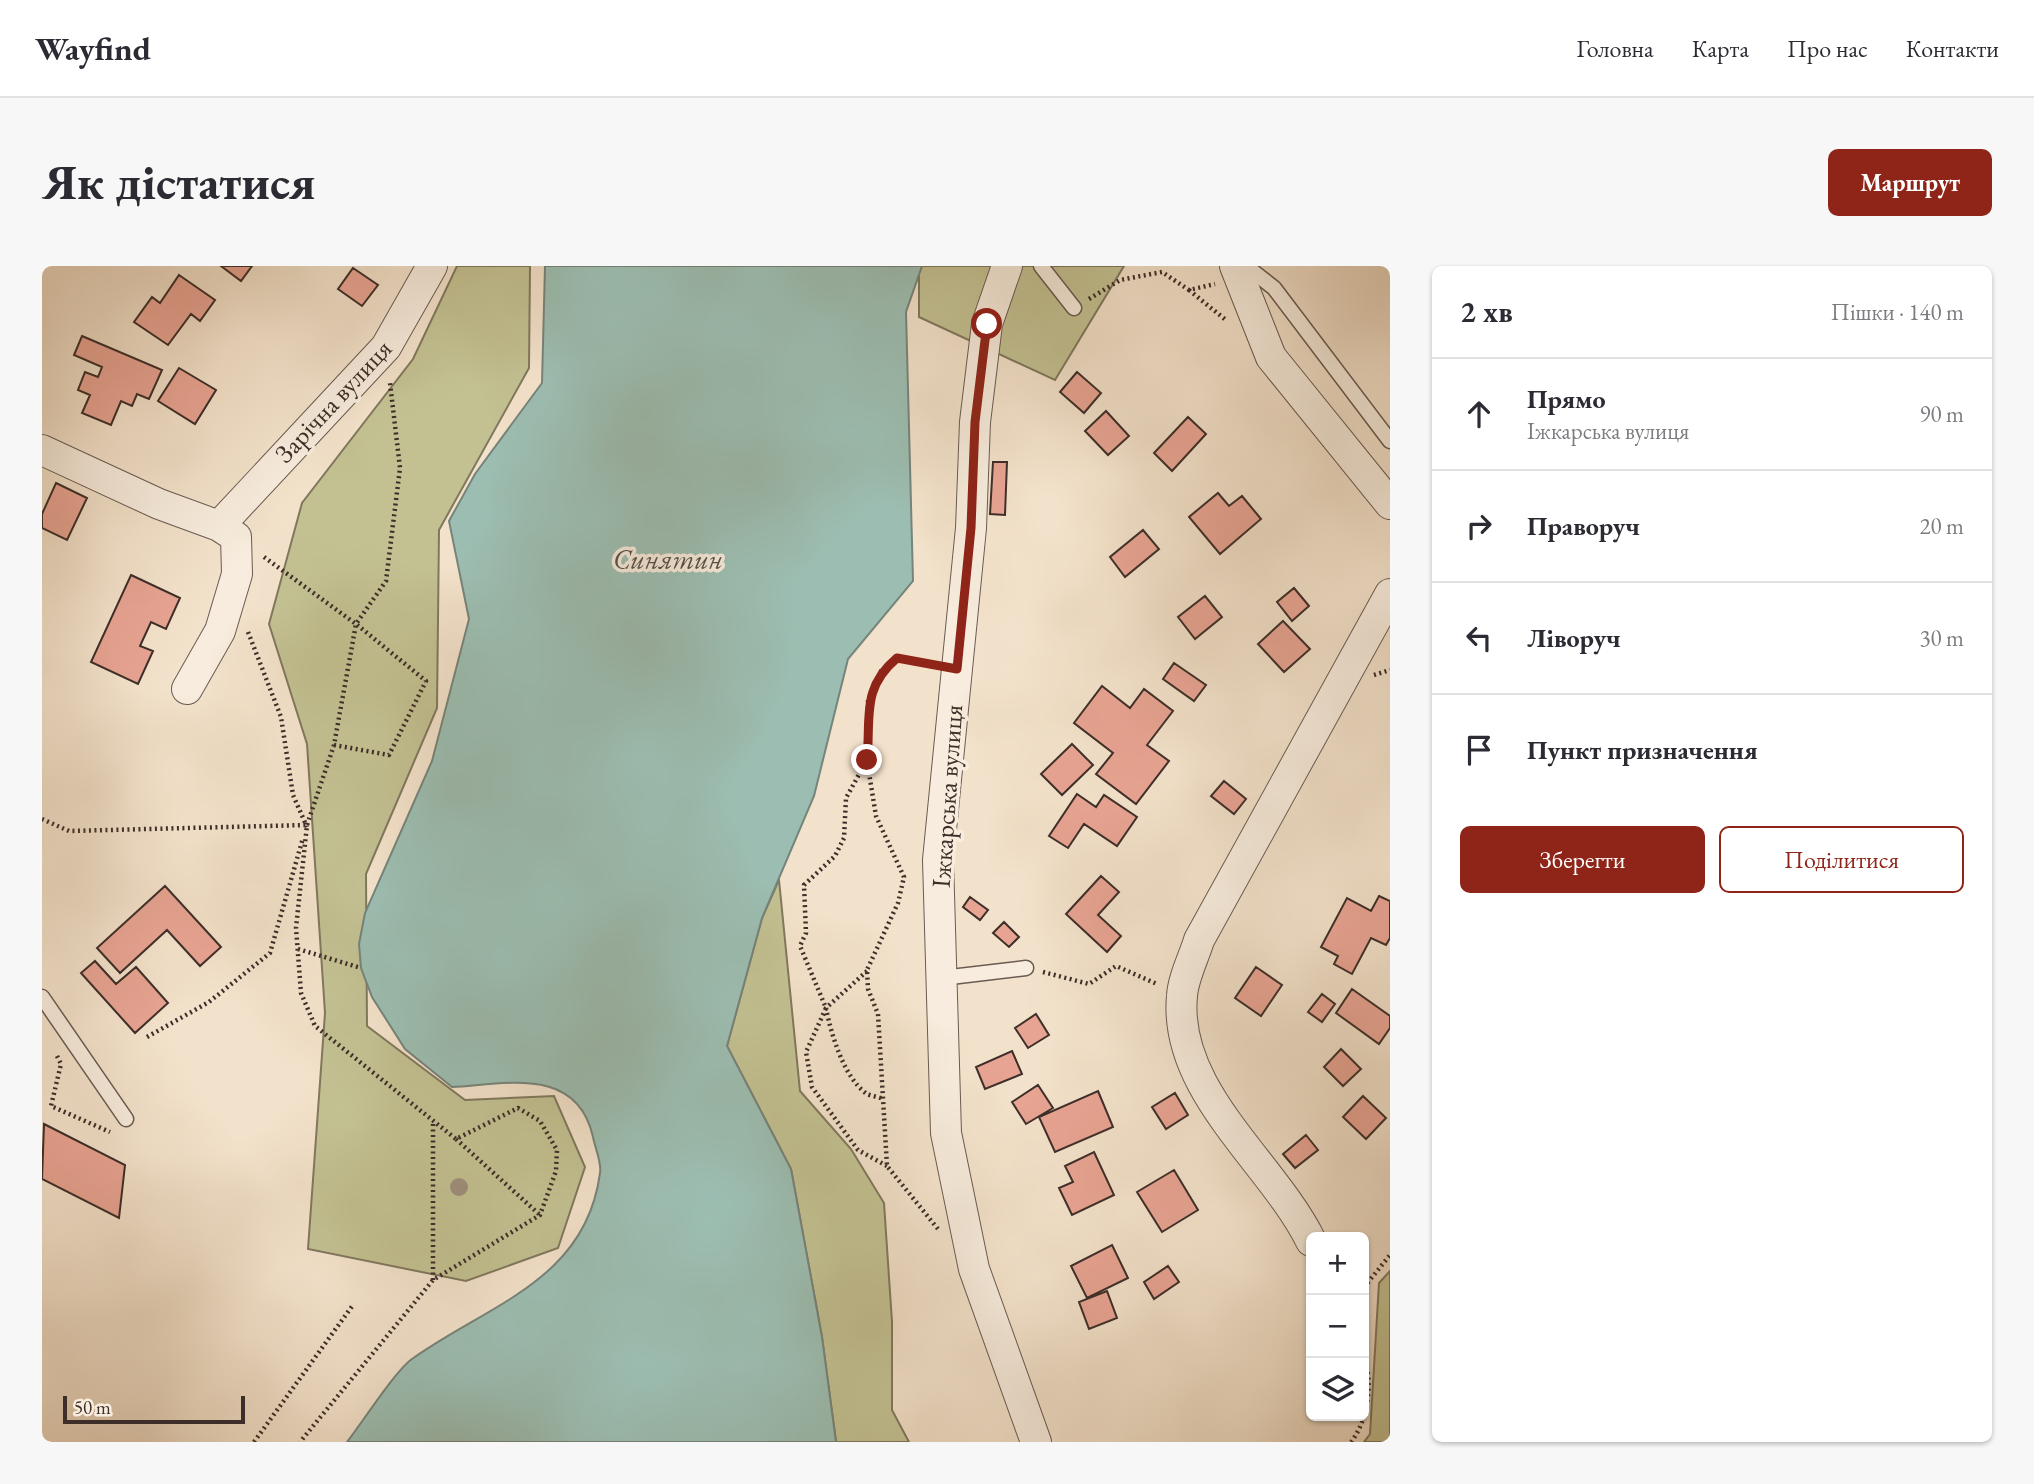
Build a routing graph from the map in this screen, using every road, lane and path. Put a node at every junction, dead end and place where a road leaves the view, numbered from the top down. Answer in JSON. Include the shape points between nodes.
{"nodes":[{"id":1,"x":432,"y":266,"type":"edge"},
{"id":2,"x":1007,"y":266,"type":"edge"},
{"id":3,"x":1041,"y":266,"type":"edge"},
{"id":4,"x":1240,"y":270,"type":"edge"},
{"id":5,"x":1074,"y":308,"type":"joint"},
{"id":6,"x":386,"y":347,"type":"junction"},
{"id":7,"x":1390,"y":441,"type":"edge"},
{"id":8,"x":42,"y":450,"type":"edge"},
{"id":9,"x":1390,"y":504,"type":"edge"},
{"id":10,"x":227,"y":531,"type":"junction"},
{"id":11,"x":1390,"y":594,"type":"edge"},
{"id":12,"x":230,"y":597,"type":"junction"},
{"id":13,"x":356,"y":624,"type":"junction"},
{"id":14,"x":957,"y":669,"type":"junction"},
{"id":15,"x":187,"y":689,"type":"dead end"},
{"id":16,"x":334,"y":745,"type":"junction"},
{"id":17,"x":867,"y":760,"type":"junction"},
{"id":18,"x":42,"y":819,"type":"edge"},
{"id":19,"x":307,"y":825,"type":"junction"},
{"id":20,"x":298,"y":949,"type":"junction"},
{"id":21,"x":361,"y":968,"type":"dead end"},
{"id":22,"x":1026,"y":968,"type":"joint"},
{"id":23,"x":867,"y":970,"type":"junction"},
{"id":24,"x":942,"y":978,"type":"junction"},
{"id":25,"x":1182,"y":994,"type":"junction"},
{"id":26,"x":42,"y":997,"type":"edge"},
{"id":27,"x":825,"y":1009,"type":"junction"},
{"id":28,"x":147,"y":1037,"type":"dead end"},
{"id":29,"x":57,"y":1054,"type":"dead end"},
{"id":30,"x":883,"y":1099,"type":"junction"},
{"id":31,"x":126,"y":1119,"type":"dead end"},
{"id":32,"x":433,"y":1124,"type":"junction"},
{"id":33,"x":118,"y":1135,"type":"dead end"},
{"id":34,"x":456,"y":1139,"type":"junction"},
{"id":35,"x":887,"y":1166,"type":"junction"},
{"id":36,"x":540,"y":1215,"type":"junction"},
{"id":37,"x":939,"y":1230,"type":"dead end"},
{"id":38,"x":1306,"y":1234,"type":"edge"},
{"id":39,"x":1390,"y":1255,"type":"edge"},
{"id":40,"x":433,"y":1280,"type":"junction"},
{"id":41,"x":1369,"y":1281,"type":"edge"},
{"id":42,"x":353,"y":1305,"type":"dead end"},
{"id":43,"x":1364,"y":1421,"type":"edge"},
{"id":44,"x":254,"y":1442,"type":"edge"},
{"id":45,"x":300,"y":1442,"type":"edge"},
{"id":46,"x":1036,"y":1442,"type":"edge"},
{"id":47,"x":1351,"y":1442,"type":"edge"}],
"edges":[{"from":1,"to":6,"type":"street","name":"Зарічна вулиця"},
{"from":2,"to":14,"type":"street","name":"Іжкарська вулиця","via":[[987,324]]},
{"from":3,"to":5,"type":"lane"},
{"from":4,"to":5,"type":"path","via":[[1189,290],[1162,272],[1120,280]]},
{"from":4,"to":7,"type":"lane","via":[[1274,288]]},
{"from":4,"to":9,"type":"street","via":[[1271,356]]},
{"from":6,"to":10,"type":"street","name":"Зарічна вулиця"},
{"from":6,"to":13,"type":"path","via":[[400,468],[386,581]]},
{"from":8,"to":10,"type":"street"},
{"from":10,"to":12,"type":"street","via":[[237,575]]},
{"from":10,"to":13,"type":"path"},
{"from":11,"to":25,"type":"street","via":[[1199,940]]},
{"from":12,"to":15,"type":"street","via":[[220,631]]},
{"from":12,"to":19,"type":"path","via":[[281,717],[293,795]]},
{"from":13,"to":16,"type":"path"},
{"from":13,"to":16,"type":"path","via":[[426,681],[389,755]]},
{"from":14,"to":17,"type":"path","via":[[897,658],[881,671],[868,701]]},
{"from":14,"to":24,"type":"street","name":"Іжкарська вулиця","via":[[937,860]]},
{"from":16,"to":19,"type":"path"},
{"from":17,"to":23,"type":"path","via":[[876,816],[904,877],[898,903]]},
{"from":17,"to":27,"type":"path","via":[[846,798],[844,838],[835,856],[804,885],[806,933],[800,946]]},
{"from":18,"to":19,"type":"path","via":[[69,831]]},
{"from":19,"to":20,"type":"path","via":[[296,928]]},
{"from":19,"to":28,"type":"path","via":[[270,953],[209,1002]]},
{"from":20,"to":21,"type":"path"},
{"from":20,"to":32,"type":"path","via":[[301,993],[315,1026]]},
{"from":22,"to":24,"type":"lane"},
{"from":22,"to":25,"type":"path","via":[[1089,984],[1116,966]]},
{"from":23,"to":27,"type":"path"},
{"from":23,"to":30,"type":"path","via":[[868,989],[878,1014]]},
{"from":24,"to":46,"type":"street","name":"Іжкарська вулиця","via":[[946,1133],[974,1269]]},
{"from":25,"to":38,"type":"street","via":[[1183,1039],[1204,1087]]},
{"from":26,"to":31,"type":"lane"},
{"from":27,"to":30,"type":"path","via":[[848,1069],[867,1094]]},
{"from":27,"to":35,"type":"path","via":[[806,1052],[812,1087],[858,1150]]},
{"from":29,"to":33,"type":"path","via":[[61,1065],[51,1106]]},
{"from":30,"to":35,"type":"path"},
{"from":32,"to":34,"type":"path"},
{"from":32,"to":40,"type":"path"},
{"from":34,"to":36,"type":"path"},
{"from":34,"to":36,"type":"path","via":[[518,1108],[540,1121],[556,1150],[556,1171]]},
{"from":35,"to":37,"type":"path"},
{"from":36,"to":40,"type":"path"},
{"from":39,"to":41,"type":"path"},
{"from":40,"to":45,"type":"path"},
{"from":42,"to":44,"type":"path"},
{"from":43,"to":47,"type":"path"}]}
